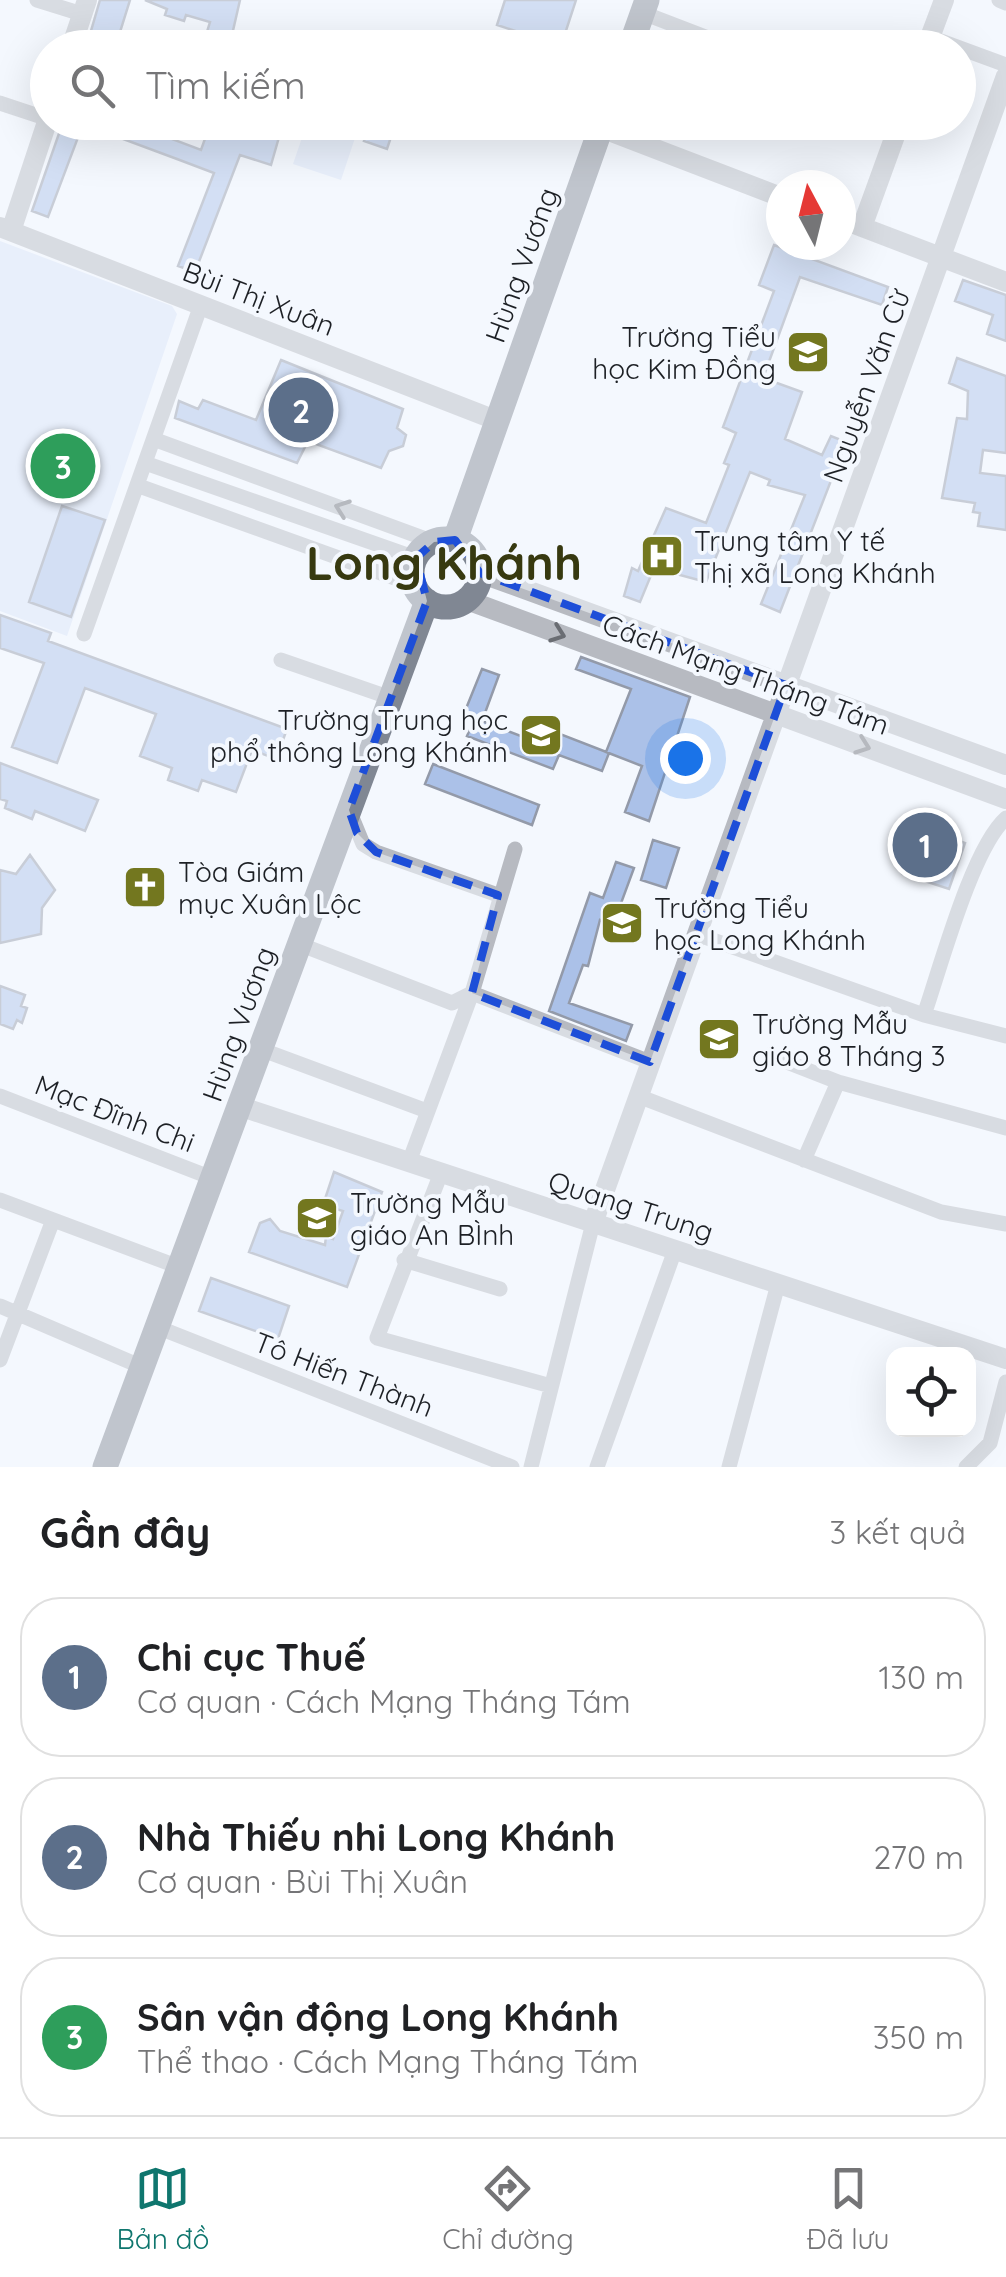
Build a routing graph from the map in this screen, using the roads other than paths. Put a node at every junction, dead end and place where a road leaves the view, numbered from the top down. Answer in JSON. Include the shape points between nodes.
{"nodes":[{"id":1,"x":38,"y":0,"type":"edge"},
{"id":2,"x":944,"y":0,"type":"edge"},
{"id":3,"x":999,"y":0,"type":"edge"},
{"id":4,"x":1006,"y":3,"type":"edge"},
{"id":5,"x":645,"y":6,"type":"edge"},
{"id":6,"x":85,"y":7,"type":"edge"},
{"id":7,"x":636,"y":30,"type":"edge"},
{"id":8,"x":696,"y":30,"type":"edge"},
{"id":9,"x":933,"y":30,"type":"edge"},
{"id":10,"x":976,"y":56,"type":"edge"},
{"id":11,"x":1006,"y":65,"type":"edge"},
{"id":12,"x":1006,"y":76,"type":"edge"},
{"id":13,"x":0,"y":103,"type":"edge"},
{"id":14,"x":30,"y":113,"type":"edge"},
{"id":15,"x":40,"y":140,"type":"edge"},
{"id":16,"x":597,"y":140,"type":"edge"},
{"id":17,"x":639,"y":140,"type":"edge"},
{"id":18,"x":894,"y":140,"type":"edge"},
{"id":19,"x":766,"y":191,"type":"edge"},
{"id":20,"x":856,"y":226,"type":"edge"},
{"id":21,"x":862,"y":228,"type":"junction"},
{"id":22,"x":6,"y":229,"type":"edge"},
{"id":23,"x":942,"y":258,"type":"junction"},
{"id":24,"x":1006,"y":282,"type":"edge"},
{"id":25,"x":202,"y":305,"type":"junction"},
{"id":26,"x":498,"y":421,"type":"junction"},
{"id":27,"x":156,"y":440,"type":"junction"},
{"id":28,"x":148,"y":464,"type":"junction"},
{"id":29,"x":140,"y":486,"type":"junction"},
{"id":30,"x":435,"y":546,"type":"junction"},
{"id":31,"x":480,"y":572,"type":"junction"},
{"id":32,"x":421,"y":593,"type":"junction"},
{"id":33,"x":467,"y":600,"type":"junction"},
{"id":34,"x":84,"y":634,"type":"dead end"},
{"id":35,"x":280,"y":660,"type":"dead end"},
{"id":36,"x":786,"y":684,"type":"junction"},
{"id":37,"x":390,"y":698,"type":"junction"},
{"id":38,"x":774,"y":713,"type":"junction"},
{"id":39,"x":1006,"y":765,"type":"edge"},
{"id":40,"x":1006,"y":799,"type":"edge"},
{"id":41,"x":349,"y":810,"type":"junction"},
{"id":42,"x":1006,"y":818,"type":"edge"},
{"id":43,"x":515,"y":849,"type":"dead end"},
{"id":44,"x":498,"y":895,"type":"junction"},
{"id":45,"x":696,"y":934,"type":"junction"},
{"id":46,"x":299,"y":944,"type":"junction"},
{"id":47,"x":472,"y":993,"type":"junction"},
{"id":48,"x":924,"y":1015,"type":"junction"},
{"id":49,"x":1006,"y":1036,"type":"edge"},
{"id":50,"x":260,"y":1049,"type":"junction"},
{"id":51,"x":770,"y":1055,"type":"dead end"},
{"id":52,"x":650,"y":1062,"type":"junction"},
{"id":53,"x":838,"y":1082,"type":"junction"},
{"id":54,"x":0,"y":1096,"type":"edge"},
{"id":55,"x":638,"y":1096,"type":"junction"},
{"id":56,"x":239,"y":1106,"type":"junction"},
{"id":57,"x":428,"y":1111,"type":"junction"},
{"id":58,"x":1006,"y":1128,"type":"edge"},
{"id":59,"x":804,"y":1160,"type":"junction"},
{"id":60,"x":409,"y":1162,"type":"junction"},
{"id":61,"x":441,"y":1173,"type":"junction"},
{"id":62,"x":212,"y":1178,"type":"junction"},
{"id":63,"x":0,"y":1200,"type":"edge"},
{"id":64,"x":53,"y":1220,"type":"junction"},
{"id":65,"x":593,"y":1222,"type":"junction"},
{"id":66,"x":1006,"y":1224,"type":"edge"},
{"id":67,"x":675,"y":1250,"type":"junction"},
{"id":68,"x":404,"y":1260,"type":"junction"},
{"id":69,"x":180,"y":1267,"type":"junction"},
{"id":70,"x":778,"y":1284,"type":"junction"},
{"id":71,"x":500,"y":1289,"type":"dead end"},
{"id":72,"x":0,"y":1306,"type":"edge"},
{"id":73,"x":17,"y":1312,"type":"junction"},
{"id":74,"x":157,"y":1328,"type":"junction"},
{"id":75,"x":1006,"y":1358,"type":"edge"},
{"id":76,"x":0,"y":1360,"type":"edge"},
{"id":77,"x":142,"y":1367,"type":"junction"},
{"id":78,"x":1006,"y":1382,"type":"edge"},
{"id":79,"x":551,"y":1386,"type":"junction"},
{"id":80,"x":105,"y":1467,"type":"edge"},
{"id":81,"x":512,"y":1467,"type":"edge"},
{"id":82,"x":530,"y":1467,"type":"edge"},
{"id":83,"x":597,"y":1467,"type":"edge"},
{"id":84,"x":729,"y":1467,"type":"edge"},
{"id":85,"x":966,"y":1467,"type":"edge"}],
"edges":[{"from":1,"to":6,"type":"street"},
{"from":2,"to":9,"type":"street"},
{"from":3,"to":4,"type":"street"},
{"from":5,"to":7,"type":"main road"},
{"from":5,"to":8,"type":"street"},
{"from":10,"to":11,"type":"street"},
{"from":12,"to":23,"type":"street","name":"Nguyễn Văn Cừ"},
{"from":13,"to":14,"type":"street"},
{"from":15,"to":22,"type":"street"},
{"from":16,"to":26,"type":"main road","name":"Hùng Vương"},
{"from":17,"to":19,"type":"street"},
{"from":18,"to":21,"type":"street"},
{"from":20,"to":21,"type":"street"},
{"from":21,"to":23,"type":"street"},
{"from":22,"to":25,"type":"street","name":"Bùi Thị Xuân"},
{"from":23,"to":24,"type":"street"},
{"from":23,"to":36,"type":"street","name":"Nguyễn Văn Cừ"},
{"from":25,"to":26,"type":"street","name":"Bùi Thị Xuân"},
{"from":25,"to":27,"type":"street"},
{"from":26,"to":30,"type":"main road","name":"Hùng Vương"},
{"from":27,"to":28,"type":"street"},
{"from":30,"to":27,"type":"street","one_way":true},
{"from":28,"to":29,"type":"street"},
{"from":28,"to":30,"type":"street"},
{"from":29,"to":32,"type":"street"},
{"from":29,"to":34,"type":"street"},
{"from":30,"to":31,"type":"main road","via":[[468,547]]},
{"from":30,"to":32,"type":"main road"},
{"from":31,"to":33,"type":"main road"},
{"from":31,"to":36,"type":"street","name":"Cách Mạng Tháng Tám"},
{"from":32,"to":33,"type":"main road","via":[[454,606]]},
{"from":32,"to":37,"type":"main road","name":"Hùng Vương"},
{"from":33,"to":38,"type":"street","name":"Cách Mạng Tháng Tám","one_way":true},
{"from":35,"to":37,"type":"street"},
{"from":36,"to":38,"type":"street","name":"Nguyễn Văn Cừ"},
{"from":36,"to":39,"type":"street","name":"Cách Mạng Tháng Tám"},
{"from":37,"to":41,"type":"main road","name":"Hùng Vương"},
{"from":38,"to":40,"type":"street","name":"Cách Mạng Tháng Tám","one_way":true},
{"from":38,"to":45,"type":"street","name":"Nguyễn Văn Cừ"},
{"from":41,"to":44,"type":"street","via":[[364,844],[376,852]]},
{"from":41,"to":46,"type":"main road","name":"Hùng Vương"},
{"from":42,"to":48,"type":"street","via":[[977,868]]},
{"from":43,"to":44,"type":"street"},
{"from":44,"to":47,"type":"street"},
{"from":45,"to":48,"type":"street"},
{"from":45,"to":52,"type":"street","name":"Nguyễn Văn Cừ"},
{"from":46,"to":47,"type":"street","via":[[452,1003]]},
{"from":46,"to":50,"type":"main road","name":"Hùng Vương"},
{"from":47,"to":52,"type":"street"},
{"from":47,"to":57,"type":"street"},
{"from":48,"to":49,"type":"street"},
{"from":50,"to":56,"type":"main road","name":"Hùng Vương"},
{"from":50,"to":57,"type":"street"},
{"from":51,"to":53,"type":"street"},
{"from":52,"to":55,"type":"street","name":"Nguyễn Văn Cừ"},
{"from":53,"to":58,"type":"street"},
{"from":53,"to":59,"type":"street"},
{"from":54,"to":62,"type":"street","name":"Mạc Đĩnh Chi"},
{"from":55,"to":59,"type":"street"},
{"from":55,"to":65,"type":"street","name":"Nguyễn Văn Cừ"},
{"from":56,"to":60,"type":"street","name":"Quang Trung"},
{"from":56,"to":62,"type":"main road","name":"Hùng Vương"},
{"from":57,"to":60,"type":"street"},
{"from":59,"to":66,"type":"street","via":[[941,1212]]},
{"from":60,"to":61,"type":"street","name":"Quang Trung"},
{"from":61,"to":65,"type":"street","name":"Quang Trung"},
{"from":61,"to":68,"type":"street"},
{"from":62,"to":69,"type":"main road","name":"Hùng Vương"},
{"from":63,"to":64,"type":"street"},
{"from":64,"to":69,"type":"street"},
{"from":64,"to":73,"type":"street"},
{"from":65,"to":67,"type":"street","name":"Quang Trung"},
{"from":65,"to":79,"type":"street"},
{"from":67,"to":70,"type":"street","name":"Quang Trung"},
{"from":67,"to":83,"type":"street"},
{"from":68,"to":71,"type":"street"},
{"from":68,"to":79,"type":"street","via":[[378,1340]]},
{"from":69,"to":74,"type":"main road","name":"Hùng Vương"},
{"from":70,"to":75,"type":"street","name":"Quang Trung"},
{"from":70,"to":84,"type":"street"},
{"from":72,"to":73,"type":"street"},
{"from":73,"to":76,"type":"street"},
{"from":73,"to":77,"type":"street"},
{"from":74,"to":77,"type":"main road","name":"Hùng Vương"},
{"from":74,"to":81,"type":"street","name":"Tô Hiến Thành"},
{"from":77,"to":80,"type":"main road","name":"Hùng Vương"},
{"from":78,"to":85,"type":"street","via":[[990,1444]]},
{"from":79,"to":82,"type":"street"}]}
